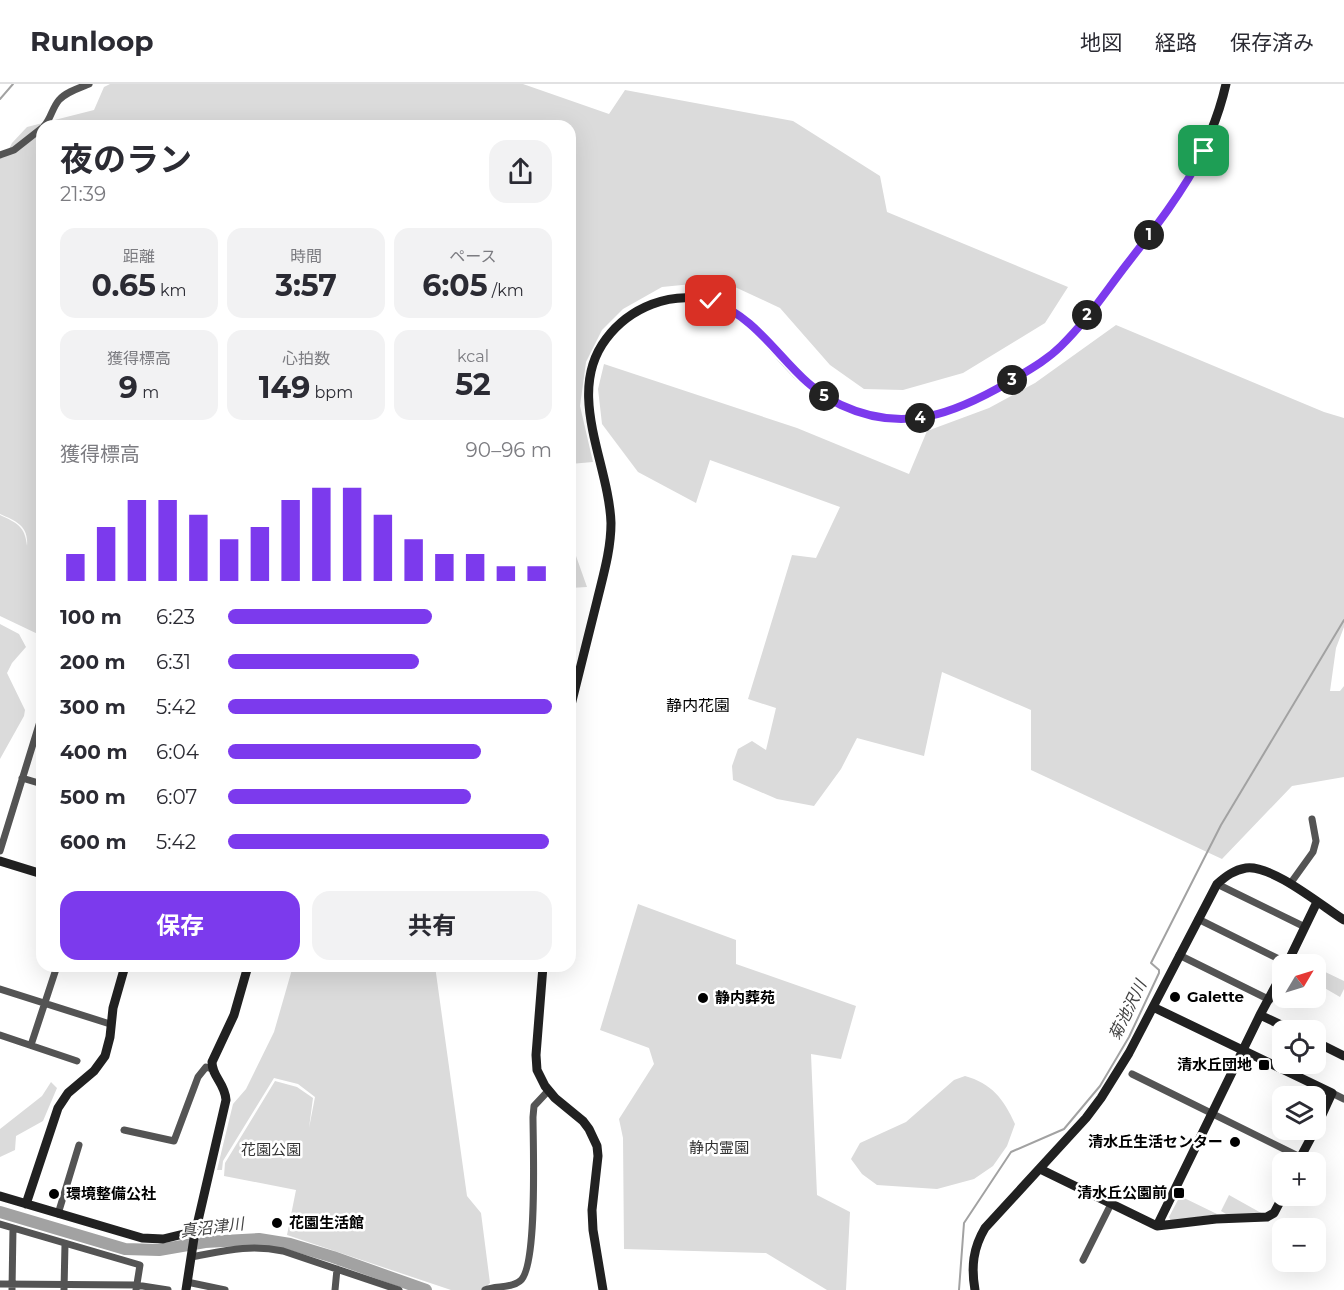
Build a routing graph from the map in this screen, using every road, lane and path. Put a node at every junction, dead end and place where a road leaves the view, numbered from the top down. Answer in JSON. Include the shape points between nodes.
{"nodes":[{"id":1,"x":89,"y":84,"type":"edge"},
{"id":2,"x":1226,"y":84,"type":"edge"},
{"id":3,"x":48,"y":120,"type":"edge"},
{"id":4,"x":36,"y":133,"type":"edge"},
{"id":5,"x":0,"y":155,"type":"edge"},
{"id":6,"x":576,"y":684,"type":"edge"},
{"id":7,"x":36,"y":734,"type":"edge"},
{"id":8,"x":22,"y":778,"type":"junction"},
{"id":9,"x":36,"y":782,"type":"edge"},
{"id":10,"x":1312,"y":819,"type":"dead end"},
{"id":11,"x":0,"y":851,"type":"edge"},
{"id":12,"x":0,"y":861,"type":"edge"},
{"id":13,"x":36,"y":872,"type":"edge"},
{"id":14,"x":1217,"y":884,"type":"junction"},
{"id":15,"x":1290,"y":885,"type":"junction"},
{"id":16,"x":1317,"y":902,"type":"junction"},
{"id":17,"x":1198,"y":919,"type":"junction"},
{"id":18,"x":1344,"y":920,"type":"edge"},
{"id":19,"x":1305,"y":927,"type":"junction"},
{"id":20,"x":1292,"y":954,"type":"edge"},
{"id":21,"x":1179,"y":955,"type":"junction"},
{"id":22,"x":1272,"y":956,"type":"edge"},
{"id":23,"x":55,"y":972,"type":"edge"},
{"id":24,"x":123,"y":972,"type":"edge"},
{"id":25,"x":247,"y":972,"type":"edge"},
{"id":26,"x":543,"y":972,"type":"edge"},
{"id":27,"x":0,"y":989,"type":"edge"},
{"id":28,"x":1272,"y":996,"type":"edge"},
{"id":29,"x":1270,"y":1000,"type":"junction"},
{"id":30,"x":45,"y":1004,"type":"junction"},
{"id":31,"x":1153,"y":1007,"type":"junction"},
{"id":32,"x":1260,"y":1015,"type":"junction"},
{"id":33,"x":1272,"y":1021,"type":"edge"},
{"id":34,"x":110,"y":1024,"type":"junction"},
{"id":35,"x":0,"y":1035,"type":"edge"},
{"id":36,"x":31,"y":1045,"type":"junction"},
{"id":37,"x":1326,"y":1047,"type":"edge"},
{"id":38,"x":1243,"y":1050,"type":"junction"},
{"id":39,"x":1344,"y":1056,"type":"edge"},
{"id":40,"x":77,"y":1061,"type":"dead end"},
{"id":41,"x":212,"y":1069,"type":"junction"},
{"id":42,"x":1132,"y":1074,"type":"dead end"},
{"id":43,"x":549,"y":1090,"type":"junction"},
{"id":44,"x":1332,"y":1093,"type":"junction"},
{"id":45,"x":1344,"y":1099,"type":"edge"},
{"id":46,"x":1326,"y":1106,"type":"edge"},
{"id":47,"x":1212,"y":1114,"type":"junction"},
{"id":48,"x":124,"y":1130,"type":"dead end"},
{"id":49,"x":79,"y":1145,"type":"dead end"},
{"id":50,"x":1284,"y":1152,"type":"edge"},
{"id":51,"x":1040,"y":1169,"type":"junction"},
{"id":52,"x":0,"y":1196,"type":"edge"},
{"id":53,"x":26,"y":1204,"type":"junction"},
{"id":54,"x":1111,"y":1204,"type":"junction"},
{"id":55,"x":1277,"y":1206,"type":"edge"},
{"id":56,"x":58,"y":1214,"type":"junction"},
{"id":57,"x":0,"y":1224,"type":"edge"},
{"id":58,"x":1157,"y":1227,"type":"junction"},
{"id":59,"x":13,"y":1228,"type":"junction"},
{"id":60,"x":195,"y":1234,"type":"junction"},
{"id":61,"x":64,"y":1244,"type":"junction"},
{"id":62,"x":191,"y":1255,"type":"junction"},
{"id":63,"x":1083,"y":1260,"type":"dead end"},
{"id":64,"x":337,"y":1269,"type":"junction"},
{"id":65,"x":0,"y":1284,"type":"edge"},
{"id":66,"x":186,"y":1286,"type":"edge"},
{"id":67,"x":12,"y":1287,"type":"edge"},
{"id":68,"x":64,"y":1287,"type":"edge"},
{"id":69,"x":136,"y":1288,"type":"edge"},
{"id":70,"x":168,"y":1290,"type":"edge"},
{"id":71,"x":225,"y":1290,"type":"edge"},
{"id":72,"x":335,"y":1290,"type":"edge"},
{"id":73,"x":399,"y":1290,"type":"edge"},
{"id":74,"x":485,"y":1290,"type":"edge"},
{"id":75,"x":603,"y":1290,"type":"edge"},
{"id":76,"x":975,"y":1290,"type":"edge"}],
"edges":[{"from":1,"to":3,"type":"street","via":[[57,101]]},
{"from":2,"to":6,"type":"street","via":[[1213,129],[1190,177],[1080,325],[1043,361],[962,407],[912,419],[856,411],[805,382],[739,314],[698,298],[651,304],[613,330],[598,352],[588,382],[590,415],[610,506],[610,543]]},
{"from":4,"to":5,"type":"street","via":[[14,150]]},
{"from":7,"to":8,"type":"street"},
{"from":8,"to":9,"type":"street"},
{"from":8,"to":11,"type":"street"},
{"from":10,"to":15,"type":"street","via":[[1316,841]]},
{"from":12,"to":13,"type":"street"},
{"from":14,"to":15,"type":"street","via":[[1234,872],[1250,868],[1266,871]]},
{"from":14,"to":17,"type":"street"},
{"from":14,"to":19,"type":"street"},
{"from":15,"to":16,"type":"street"},
{"from":16,"to":18,"type":"street"},
{"from":16,"to":19,"type":"street"},
{"from":17,"to":21,"type":"street"},
{"from":17,"to":22,"type":"street"},
{"from":19,"to":20,"type":"street"},
{"from":21,"to":29,"type":"street"},
{"from":21,"to":31,"type":"street"},
{"from":23,"to":30,"type":"street"},
{"from":24,"to":34,"type":"street"},
{"from":25,"to":41,"type":"street"},
{"from":26,"to":43,"type":"street","via":[[536,1063]]},
{"from":27,"to":30,"type":"street"},
{"from":28,"to":29,"type":"street"},
{"from":29,"to":32,"type":"street"},
{"from":30,"to":34,"type":"street"},
{"from":30,"to":36,"type":"street"},
{"from":31,"to":38,"type":"street"},
{"from":31,"to":51,"type":"street","via":[[1101,1098]]},
{"from":32,"to":33,"type":"street"},
{"from":32,"to":38,"type":"street"},
{"from":34,"to":53,"type":"street","via":[[105,1056],[58,1108]]},
{"from":35,"to":36,"type":"street"},
{"from":36,"to":40,"type":"street"},
{"from":37,"to":39,"type":"street"},
{"from":38,"to":44,"type":"street"},
{"from":38,"to":47,"type":"street"},
{"from":41,"to":48,"type":"street","via":[[206,1067],[198,1077],[174,1142]]},
{"from":41,"to":60,"type":"street","via":[[224,1086],[226,1100]]},
{"from":42,"to":47,"type":"street"},
{"from":43,"to":74,"type":"street","via":[[534,1106],[534,1205],[526,1276],[511,1286]]},
{"from":43,"to":75,"type":"street","via":[[583,1121],[597,1146],[592,1220]]},
{"from":44,"to":45,"type":"street"},
{"from":44,"to":46,"type":"street"},
{"from":47,"to":50,"type":"street"},
{"from":47,"to":58,"type":"street"},
{"from":49,"to":56,"type":"street"},
{"from":51,"to":54,"type":"street"},
{"from":51,"to":76,"type":"street","via":[[978,1239],[972,1276]]},
{"from":52,"to":53,"type":"street"},
{"from":53,"to":56,"type":"street"},
{"from":54,"to":58,"type":"street"},
{"from":54,"to":63,"type":"street"},
{"from":55,"to":58,"type":"street","via":[[1268,1217]]},
{"from":56,"to":60,"type":"street","via":[[142,1238]]},
{"from":57,"to":59,"type":"street"},
{"from":59,"to":61,"type":"street"},
{"from":59,"to":67,"type":"street"},
{"from":60,"to":62,"type":"street"},
{"from":61,"to":68,"type":"street"},
{"from":61,"to":69,"type":"street","via":[[140,1266]]},
{"from":62,"to":64,"type":"street","via":[[265,1247]]},
{"from":62,"to":66,"type":"street"},
{"from":64,"to":72,"type":"street"},
{"from":64,"to":73,"type":"street"},
{"from":65,"to":67,"type":"street"},
{"from":66,"to":71,"type":"street"},
{"from":67,"to":68,"type":"street"},
{"from":68,"to":69,"type":"street"},
{"from":69,"to":70,"type":"street"}]}
